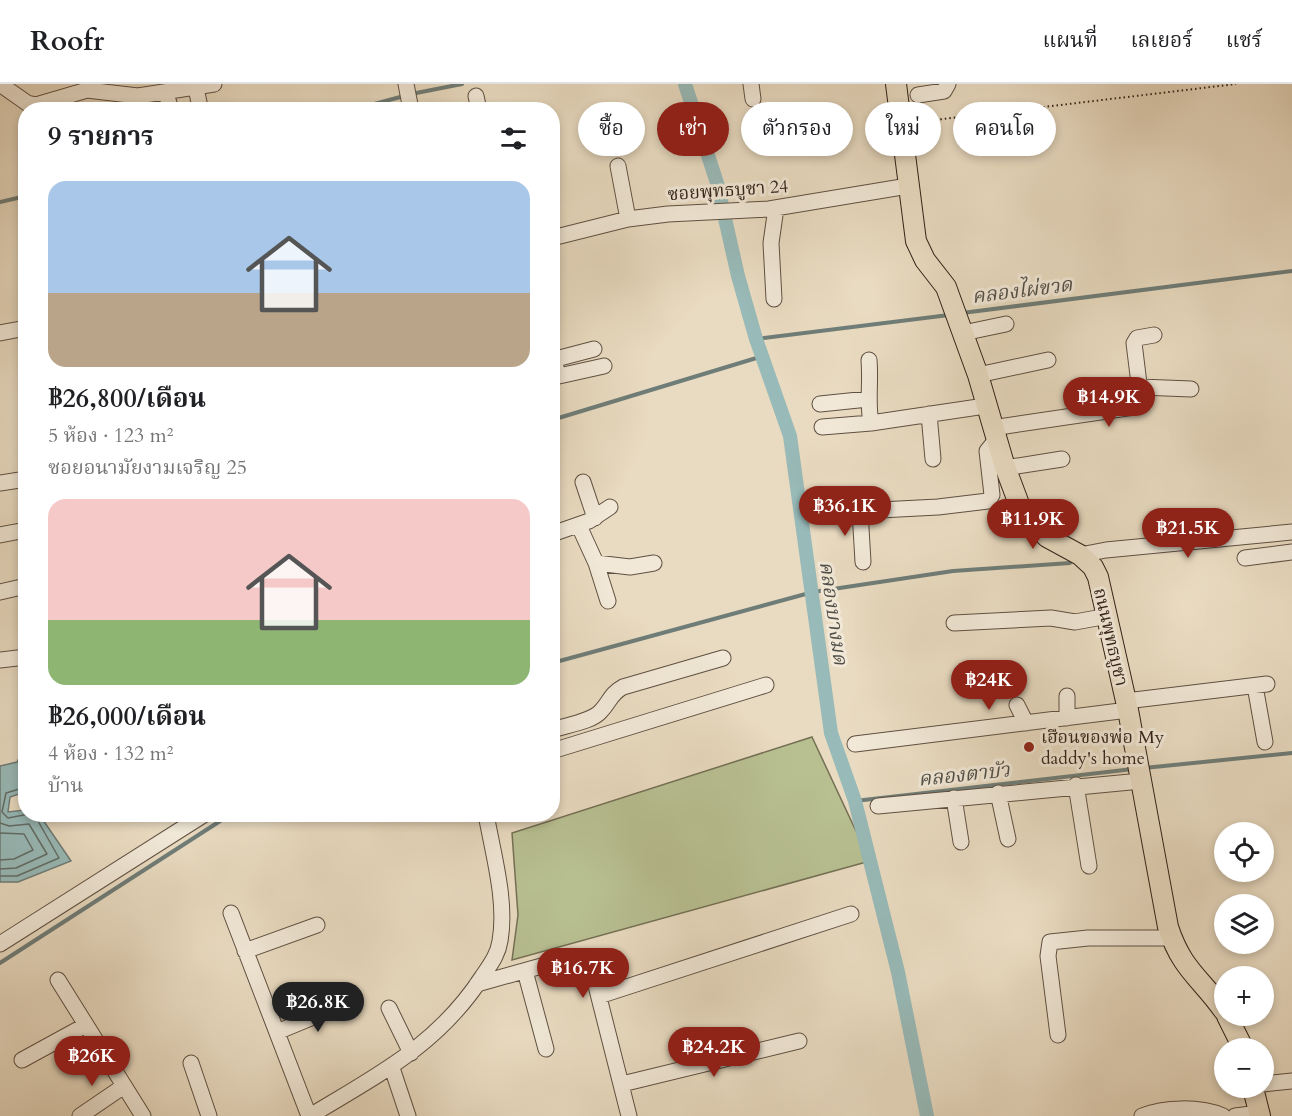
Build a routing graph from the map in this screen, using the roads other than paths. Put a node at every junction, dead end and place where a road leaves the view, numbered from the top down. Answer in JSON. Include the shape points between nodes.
{"nodes":[{"id":1,"x":0,"y":84,"type":"edge"},
{"id":2,"x":214,"y":84,"type":"edge"},
{"id":3,"x":896,"y":84,"type":"edge"},
{"id":4,"x":948,"y":84,"type":"edge"},
{"id":5,"x":406,"y":85,"type":"edge"},
{"id":6,"x":196,"y":88,"type":"junction"},
{"id":7,"x":166,"y":93,"type":"junction"},
{"id":8,"x":918,"y":95,"type":"dead end"},
{"id":9,"x":26,"y":102,"type":"edge"},
{"id":10,"x":46,"y":102,"type":"edge"},
{"id":11,"x":169,"y":102,"type":"edge"},
{"id":12,"x":199,"y":102,"type":"edge"},
{"id":13,"x":410,"y":102,"type":"edge"},
{"id":14,"x":618,"y":166,"type":"dead end"},
{"id":15,"x":908,"y":186,"type":"junction"},
{"id":16,"x":772,"y":209,"type":"junction"},
{"id":17,"x":628,"y":219,"type":"junction"},
{"id":18,"x":560,"y":236,"type":"edge"},
{"id":19,"x":774,"y":299,"type":"dead end"},
{"id":20,"x":1006,"y":324,"type":"dead end"},
{"id":21,"x":960,"y":326,"type":"junction"},
{"id":22,"x":18,"y":330,"type":"edge"},
{"id":23,"x":0,"y":333,"type":"edge"},
{"id":24,"x":1154,"y":335,"type":"dead end"},
{"id":25,"x":594,"y":349,"type":"dead end"},
{"id":26,"x":560,"y":358,"type":"edge"},
{"id":27,"x":869,"y":360,"type":"dead end"},
{"id":28,"x":1048,"y":360,"type":"dead end"},
{"id":29,"x":604,"y":366,"type":"dead end"},
{"id":30,"x":978,"y":375,"type":"junction"},
{"id":31,"x":560,"y":376,"type":"edge"},
{"id":32,"x":1140,"y":387,"type":"junction"},
{"id":33,"x":1191,"y":389,"type":"dead end"},
{"id":34,"x":868,"y":399,"type":"junction"},
{"id":35,"x":820,"y":404,"type":"dead end"},
{"id":36,"x":985,"y":406,"type":"junction"},
{"id":37,"x":929,"y":414,"type":"junction"},
{"id":38,"x":871,"y":423,"type":"junction"},
{"id":39,"x":822,"y":428,"type":"dead end"},
{"id":40,"x":994,"y":434,"type":"junction"},
{"id":41,"x":933,"y":459,"type":"dead end"},
{"id":42,"x":1062,"y":459,"type":"dead end"},
{"id":43,"x":1005,"y":468,"type":"junction"},
{"id":44,"x":18,"y":480,"type":"edge"},
{"id":45,"x":582,"y":482,"type":"dead end"},
{"id":46,"x":0,"y":483,"type":"edge"},
{"id":47,"x":610,"y":507,"type":"dead end"},
{"id":48,"x":860,"y":511,"type":"junction"},
{"id":49,"x":841,"y":512,"type":"dead end"},
{"id":50,"x":596,"y":518,"type":"junction"},
{"id":51,"x":579,"y":526,"type":"junction"},
{"id":52,"x":18,"y":532,"type":"edge"},
{"id":53,"x":560,"y":532,"type":"edge"},
{"id":54,"x":1292,"y":532,"type":"edge"},
{"id":55,"x":0,"y":535,"type":"edge"},
{"id":56,"x":1292,"y":552,"type":"edge"},
{"id":57,"x":1080,"y":555,"type":"junction"},
{"id":58,"x":1245,"y":558,"type":"dead end"},
{"id":59,"x":862,"y":562,"type":"dead end"},
{"id":60,"x":596,"y":563,"type":"junction"},
{"id":61,"x":654,"y":563,"type":"dead end"},
{"id":62,"x":18,"y":588,"type":"edge"},
{"id":63,"x":0,"y":592,"type":"edge"},
{"id":64,"x":608,"y":602,"type":"dead end"},
{"id":65,"x":1108,"y":616,"type":"junction"},
{"id":66,"x":954,"y":623,"type":"dead end"},
{"id":67,"x":18,"y":658,"type":"edge"},
{"id":68,"x":723,"y":658,"type":"dead end"},
{"id":69,"x":0,"y":660,"type":"edge"},
{"id":70,"x":766,"y":685,"type":"dead end"},
{"id":71,"x":1067,"y":696,"type":"dead end"},
{"id":72,"x":1017,"y":705,"type":"dead end"},
{"id":73,"x":1127,"y":706,"type":"junction"},
{"id":74,"x":1067,"y":718,"type":"junction"},
{"id":75,"x":1026,"y":723,"type":"junction"},
{"id":76,"x":560,"y":727,"type":"edge"},
{"id":77,"x":1265,"y":742,"type":"dead end"},
{"id":78,"x":855,"y":744,"type":"dead end"},
{"id":79,"x":560,"y":749,"type":"edge"},
{"id":80,"x":1139,"y":773,"type":"junction"},
{"id":81,"x":1076,"y":785,"type":"junction"},
{"id":82,"x":998,"y":793,"type":"junction"},
{"id":83,"x":954,"y":798,"type":"junction"},
{"id":84,"x":878,"y":806,"type":"dead end"},
{"id":85,"x":192,"y":822,"type":"edge"},
{"id":86,"x":487,"y":822,"type":"edge"},
{"id":87,"x":1008,"y":839,"type":"dead end"},
{"id":88,"x":961,"y":842,"type":"dead end"},
{"id":89,"x":1089,"y":866,"type":"dead end"},
{"id":90,"x":231,"y":913,"type":"dead end"},
{"id":91,"x":851,"y":914,"type":"dead end"},
{"id":92,"x":316,"y":925,"type":"dead end"},
{"id":93,"x":1172,"y":938,"type":"junction"},
{"id":94,"x":0,"y":944,"type":"edge"},
{"id":95,"x":245,"y":951,"type":"junction"},
{"id":96,"x":525,"y":971,"type":"junction"},
{"id":97,"x":58,"y":980,"type":"dead end"},
{"id":98,"x":477,"y":984,"type":"junction"},
{"id":99,"x":599,"y":996,"type":"junction"},
{"id":100,"x":1214,"y":999,"type":"edge"},
{"id":101,"x":347,"y":1003,"type":"dead end"},
{"id":102,"x":389,"y":1008,"type":"dead end"},
{"id":103,"x":86,"y":1025,"type":"junction"},
{"id":104,"x":277,"y":1032,"type":"junction"},
{"id":105,"x":1058,"y":1035,"type":"dead end"},
{"id":106,"x":799,"y":1041,"type":"dead end"},
{"id":107,"x":546,"y":1049,"type":"dead end"},
{"id":108,"x":411,"y":1053,"type":"junction"},
{"id":109,"x":22,"y":1060,"type":"dead end"},
{"id":110,"x":191,"y":1063,"type":"dead end"},
{"id":111,"x":392,"y":1068,"type":"junction"},
{"id":112,"x":1292,"y":1081,"type":"edge"},
{"id":113,"x":1274,"y":1083,"type":"edge"},
{"id":114,"x":622,"y":1084,"type":"junction"},
{"id":115,"x":124,"y":1086,"type":"junction"},
{"id":116,"x":1256,"y":1098,"type":"edge"},
{"id":117,"x":1260,"y":1114,"type":"edge"},
{"id":118,"x":80,"y":1116,"type":"edge"},
{"id":119,"x":143,"y":1116,"type":"edge"},
{"id":120,"x":209,"y":1116,"type":"edge"},
{"id":121,"x":310,"y":1116,"type":"edge"},
{"id":122,"x":408,"y":1116,"type":"edge"},
{"id":123,"x":629,"y":1116,"type":"edge"},
{"id":124,"x":1142,"y":1116,"type":"edge"},
{"id":125,"x":1222,"y":1116,"type":"edge"},
{"id":126,"x":1235,"y":1116,"type":"edge"}],
"edges":[{"from":1,"to":9,"type":"street"},
{"from":2,"to":6,"type":"street"},
{"from":3,"to":15,"type":"main road","name":"ถนนพุทธบูชา"},
{"from":4,"to":8,"type":"street","via":[[944,91]]},
{"from":5,"to":13,"type":"street"},
{"from":6,"to":7,"type":"street"},
{"from":6,"to":12,"type":"street"},
{"from":7,"to":10,"type":"street","via":[[138,96],[87,90]]},
{"from":7,"to":11,"type":"street"},
{"from":14,"to":17,"type":"street"},
{"from":15,"to":16,"type":"street","name":"ซอยพุทธบูชา 24"},
{"from":15,"to":21,"type":"main road","name":"ถนนพุทธบูชา","via":[[916,241],[946,287]]},
{"from":16,"to":17,"type":"street","name":"ซอยพุทธบูชา 24"},
{"from":16,"to":19,"type":"street"},
{"from":17,"to":18,"type":"street","name":"ซอยพุทธบูชา 24"},
{"from":20,"to":21,"type":"street"},
{"from":21,"to":30,"type":"main road","name":"ถนนพุทธบูชา"},
{"from":22,"to":23,"type":"street"},
{"from":24,"to":32,"type":"street","via":[[1137,338],[1134,343]]},
{"from":25,"to":26,"type":"street"},
{"from":27,"to":34,"type":"street"},
{"from":28,"to":30,"type":"street"},
{"from":29,"to":31,"type":"street"},
{"from":30,"to":36,"type":"main road","name":"ถนนพุทธบูชา"},
{"from":32,"to":33,"type":"street"},
{"from":32,"to":40,"type":"street","via":[[1140,402],[1128,409]]},
{"from":34,"to":35,"type":"street"},
{"from":34,"to":38,"type":"street"},
{"from":36,"to":37,"type":"street"},
{"from":36,"to":40,"type":"main road","name":"ถนนพุทธบูชา"},
{"from":37,"to":38,"type":"street"},
{"from":37,"to":41,"type":"street"},
{"from":38,"to":39,"type":"street"},
{"from":40,"to":43,"type":"main road","name":"ถนนพุทธบูชา"},
{"from":40,"to":48,"type":"street","via":[[987,451],[992,495],[988,501]]},
{"from":42,"to":43,"type":"street"},
{"from":43,"to":57,"type":"main road","name":"ถนนพุทธบูชา","via":[[1022,512],[1032,524]]},
{"from":44,"to":46,"type":"street"},
{"from":45,"to":50,"type":"street"},
{"from":47,"to":50,"type":"street"},
{"from":48,"to":49,"type":"street"},
{"from":48,"to":59,"type":"street"},
{"from":50,"to":51,"type":"street"},
{"from":51,"to":53,"type":"street"},
{"from":51,"to":60,"type":"street"},
{"from":52,"to":55,"type":"street"},
{"from":54,"to":57,"type":"street"},
{"from":56,"to":58,"type":"street"},
{"from":57,"to":65,"type":"main road","name":"ถนนพุทธบูชา","via":[[1098,577]]},
{"from":60,"to":61,"type":"street","via":[[630,567]]},
{"from":60,"to":64,"type":"street"},
{"from":62,"to":63,"type":"street"},
{"from":65,"to":66,"type":"street","via":[[1075,622],[1051,618]]},
{"from":65,"to":73,"type":"main road","name":"ถนนพุทธบูชา"},
{"from":67,"to":69,"type":"street"},
{"from":68,"to":76,"type":"street","via":[[623,687],[610,695],[597,715]]},
{"from":70,"to":79,"type":"street"},
{"from":71,"to":74,"type":"street"},
{"from":72,"to":75,"type":"street"},
{"from":73,"to":74,"type":"street"},
{"from":73,"to":77,"type":"street","via":[[1261,685]]},
{"from":73,"to":80,"type":"main road","name":"ถนนพุทธบูชา"},
{"from":74,"to":75,"type":"street"},
{"from":75,"to":78,"type":"street"},
{"from":80,"to":81,"type":"street"},
{"from":80,"to":93,"type":"main road","name":"ถนนพุทธบูชา"},
{"from":81,"to":82,"type":"street"},
{"from":81,"to":89,"type":"street"},
{"from":82,"to":83,"type":"street"},
{"from":82,"to":87,"type":"street"},
{"from":83,"to":84,"type":"street"},
{"from":83,"to":88,"type":"street"},
{"from":85,"to":94,"type":"street"},
{"from":86,"to":98,"type":"street","via":[[499,892],[501,939],[497,954]]},
{"from":90,"to":95,"type":"street"},
{"from":91,"to":99,"type":"street"},
{"from":92,"to":95,"type":"street"},
{"from":93,"to":100,"type":"main road","name":"ถนนพุทธบูชา","via":[[1185,965]]},
{"from":93,"to":105,"type":"street","via":[[1050,942],[1048,956]]},
{"from":95,"to":104,"type":"street"},
{"from":96,"to":98,"type":"street"},
{"from":96,"to":99,"type":"street","via":[[563,960],[583,959],[591,966]]},
{"from":96,"to":107,"type":"street"},
{"from":97,"to":103,"type":"street"},
{"from":98,"to":108,"type":"street","via":[[441,1027]]},
{"from":99,"to":114,"type":"street"},
{"from":101,"to":104,"type":"street"},
{"from":102,"to":108,"type":"street"},
{"from":103,"to":109,"type":"street"},
{"from":103,"to":115,"type":"street"},
{"from":104,"to":121,"type":"street"},
{"from":106,"to":114,"type":"street"},
{"from":108,"to":111,"type":"street"},
{"from":110,"to":120,"type":"street"},
{"from":111,"to":121,"type":"street"},
{"from":111,"to":122,"type":"street"},
{"from":112,"to":113,"type":"street"},
{"from":114,"to":123,"type":"street"},
{"from":115,"to":118,"type":"street"},
{"from":115,"to":119,"type":"street"},
{"from":116,"to":117,"type":"main road"},
{"from":117,"to":126,"type":"street"},
{"from":124,"to":125,"type":"street","via":[[1188,1109]]}]}
